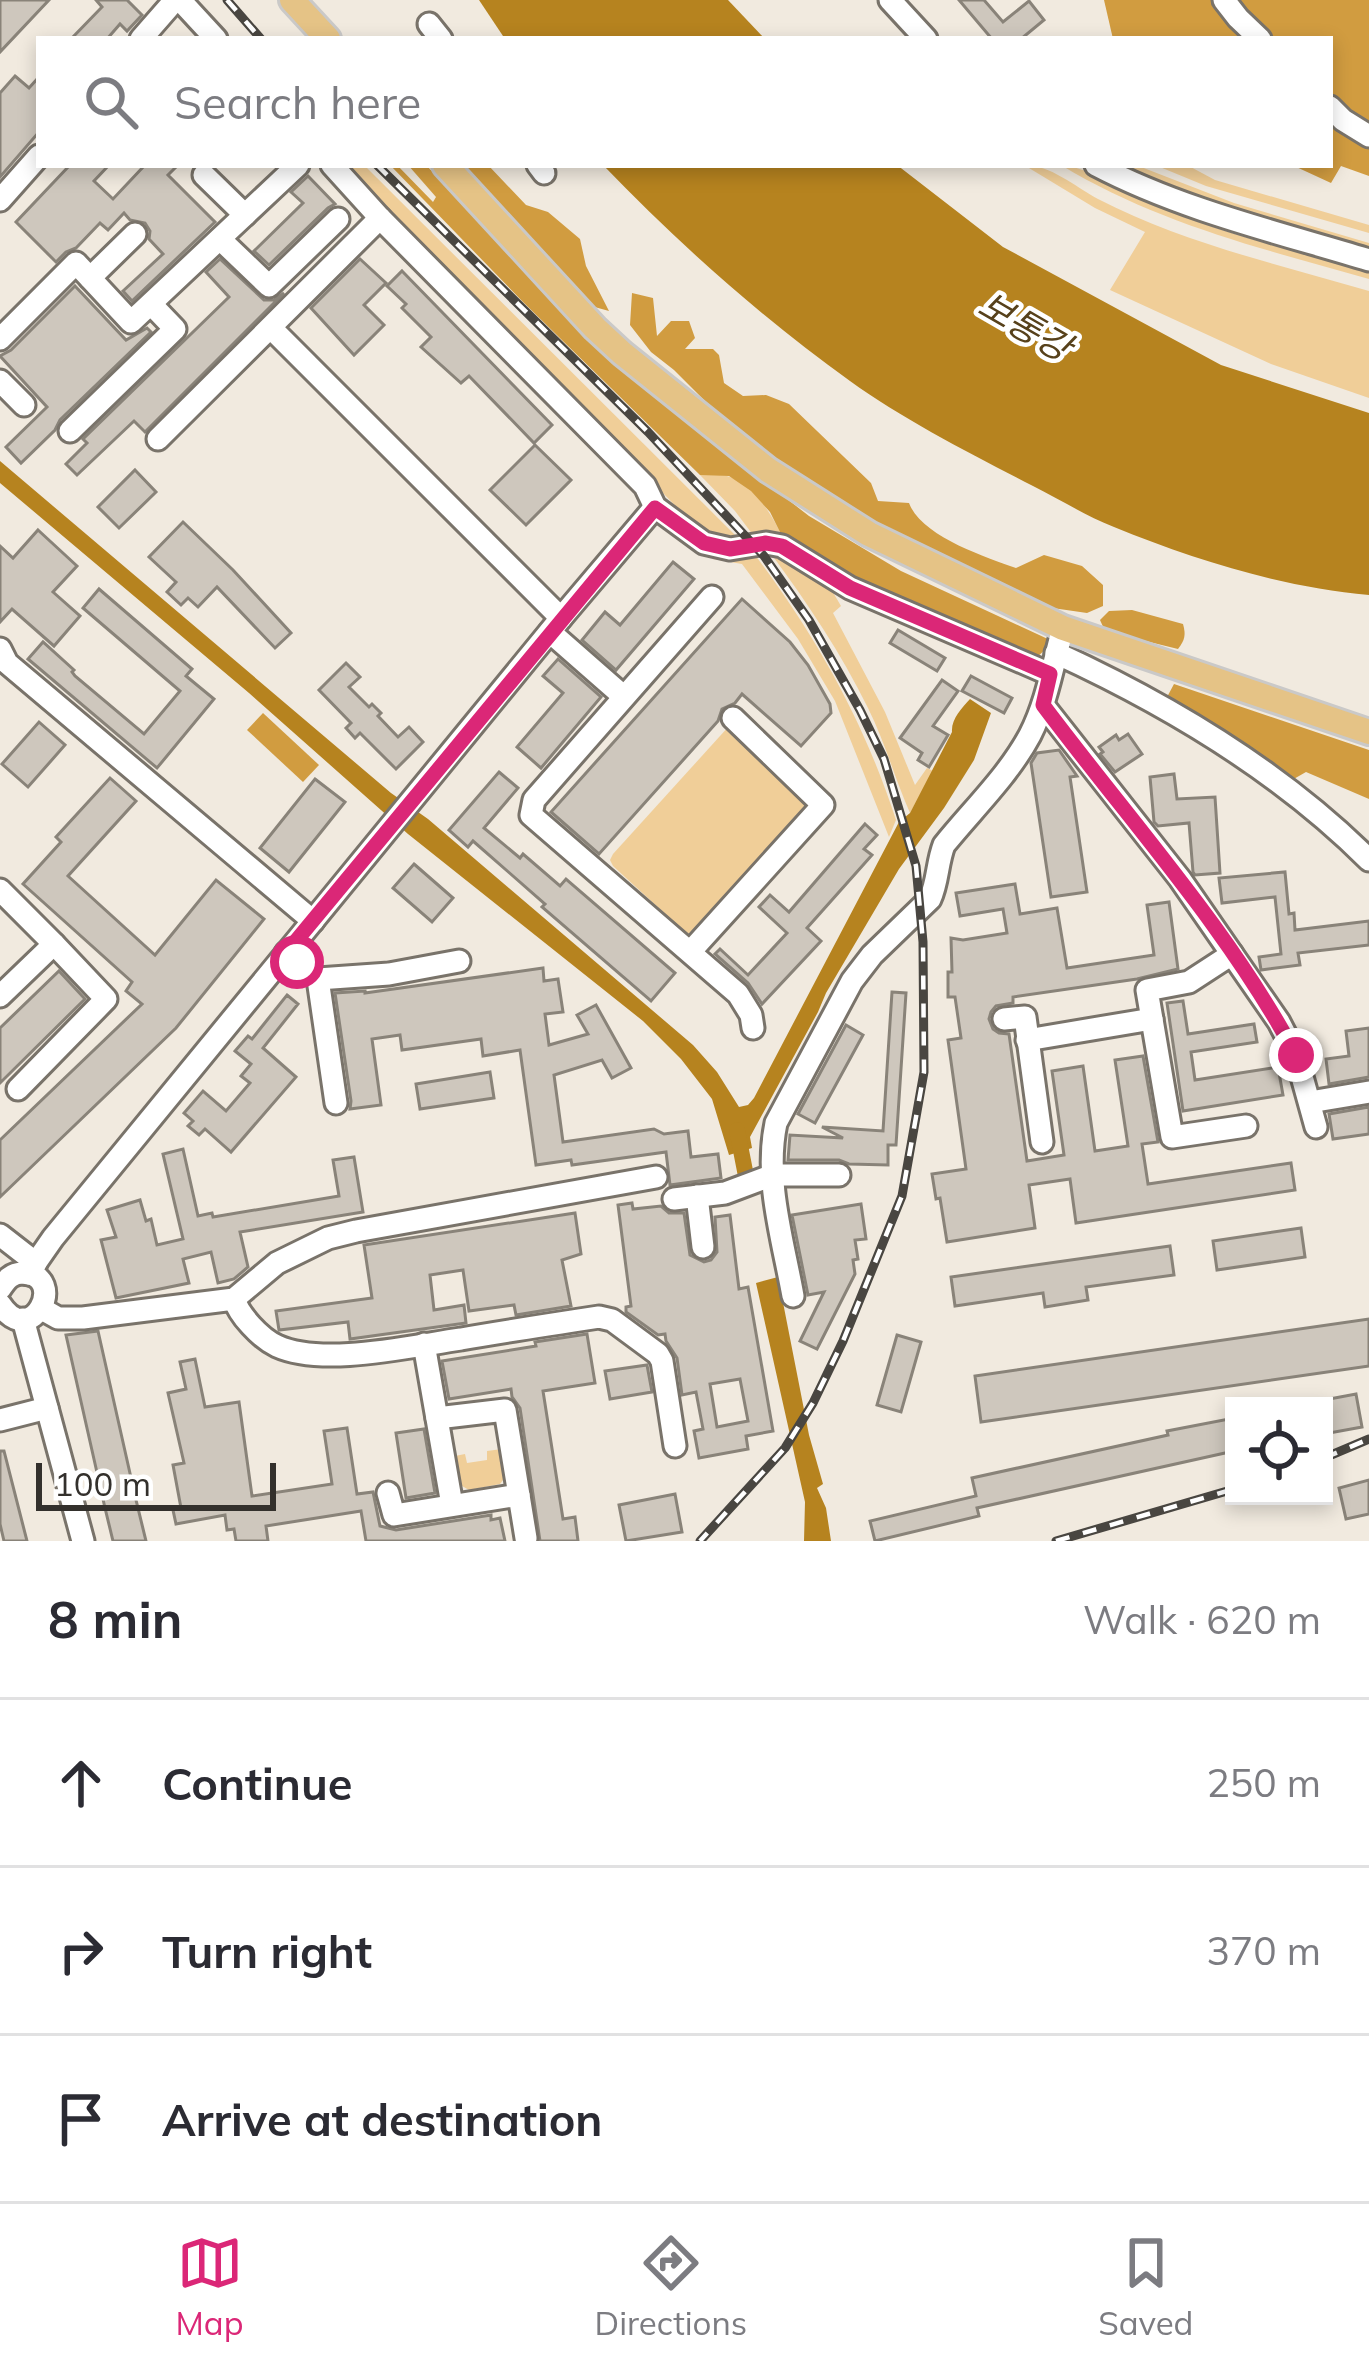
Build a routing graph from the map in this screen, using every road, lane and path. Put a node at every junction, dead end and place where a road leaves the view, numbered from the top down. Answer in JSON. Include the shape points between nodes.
{"nodes":[{"id":1,"x":178,"y":0,"type":"edge"},
{"id":2,"x":292,"y":0,"type":"edge"},
{"id":3,"x":890,"y":0,"type":"edge"},
{"id":4,"x":1224,"y":0,"type":"edge"},
{"id":5,"x":144,"y":36,"type":"edge"},
{"id":6,"x":213,"y":36,"type":"edge"},
{"id":7,"x":325,"y":36,"type":"edge"},
{"id":8,"x":923,"y":36,"type":"edge"},
{"id":9,"x":1257,"y":36,"type":"edge"},
{"id":10,"x":1333,"y":110,"type":"edge"},
{"id":11,"x":1369,"y":136,"type":"edge"},
{"id":12,"x":36,"y":159,"type":"edge"},
{"id":13,"x":295,"y":168,"type":"edge"},
{"id":14,"x":335,"y":168,"type":"edge"},
{"id":15,"x":448,"y":168,"type":"edge"},
{"id":16,"x":1102,"y":168,"type":"edge"},
{"id":17,"x":203,"y":175,"type":"dead end"},
{"id":18,"x":0,"y":200,"type":"edge"},
{"id":19,"x":245,"y":215,"type":"junction"},
{"id":20,"x":380,"y":218,"type":"junction"},
{"id":21,"x":338,"y":219,"type":"dead end"},
{"id":22,"x":134,"y":234,"type":"dead end"},
{"id":23,"x":220,"y":239,"type":"junction"},
{"id":24,"x":1369,"y":260,"type":"edge"},
{"id":25,"x":90,"y":278,"type":"junction"},
{"id":26,"x":151,"y":304,"type":"junction"},
{"id":27,"x":271,"y":328,"type":"junction"},
{"id":28,"x":3,"y":331,"type":"edge"},
{"id":29,"x":0,"y":381,"type":"edge"},
{"id":30,"x":24,"y":405,"type":"dead end"},
{"id":31,"x":70,"y":431,"type":"dead end"},
{"id":32,"x":158,"y":439,"type":"dead end"},
{"id":33,"x":655,"y":508,"type":"junction"},
{"id":34,"x":712,"y":597,"type":"dead end"},
{"id":35,"x":555,"y":625,"type":"junction"},
{"id":36,"x":0,"y":649,"type":"edge"},
{"id":37,"x":1056,"y":652,"type":"junction"},
{"id":38,"x":623,"y":696,"type":"junction"},
{"id":39,"x":1043,"y":705,"type":"junction"},
{"id":40,"x":733,"y":718,"type":"dead end"},
{"id":41,"x":1369,"y":732,"type":"edge"},
{"id":42,"x":1369,"y":860,"type":"edge"},
{"id":43,"x":0,"y":890,"type":"edge"},
{"id":44,"x":313,"y":921,"type":"junction"},
{"id":45,"x":54,"y":944,"type":"junction"},
{"id":46,"x":691,"y":951,"type":"junction"},
{"id":47,"x":286,"y":953,"type":"junction"},
{"id":48,"x":1232,"y":954,"type":"junction"},
{"id":49,"x":459,"y":961,"type":"dead end"},
{"id":50,"x":318,"y":979,"type":"junction"},
{"id":51,"x":2,"y":989,"type":"edge"},
{"id":52,"x":1004,"y":1019,"type":"dead end"},
{"id":53,"x":1152,"y":1019,"type":"junction"},
{"id":54,"x":753,"y":1028,"type":"dead end"},
{"id":55,"x":1027,"y":1040,"type":"junction"},
{"id":56,"x":17,"y":1090,"type":"dead end"},
{"id":57,"x":1369,"y":1092,"type":"edge"},
{"id":58,"x":1310,"y":1102,"type":"junction"},
{"id":59,"x":335,"y":1103,"type":"dead end"},
{"id":60,"x":1246,"y":1126,"type":"dead end"},
{"id":61,"x":1316,"y":1127,"type":"dead end"},
{"id":62,"x":1042,"y":1142,"type":"dead end"},
{"id":63,"x":773,"y":1174,"type":"junction"},
{"id":64,"x":839,"y":1175,"type":"dead end"},
{"id":65,"x":656,"y":1177,"type":"dead end"},
{"id":66,"x":698,"y":1196,"type":"junction"},
{"id":67,"x":674,"y":1199,"type":"dead end"},
{"id":68,"x":0,"y":1235,"type":"edge"},
{"id":69,"x":703,"y":1247,"type":"dead end"},
{"id":70,"x":32,"y":1268,"type":"junction"},
{"id":71,"x":793,"y":1296,"type":"dead end"},
{"id":72,"x":234,"y":1298,"type":"junction"},
{"id":73,"x":9,"y":1301,"type":"edge"},
{"id":74,"x":424,"y":1344,"type":"junction"},
{"id":75,"x":47,"y":1408,"type":"junction"},
{"id":76,"x":436,"y":1418,"type":"junction"},
{"id":77,"x":0,"y":1420,"type":"edge"},
{"id":78,"x":675,"y":1446,"type":"dead end"},
{"id":79,"x":388,"y":1493,"type":"dead end"},
{"id":80,"x":519,"y":1495,"type":"junction"},
{"id":81,"x":452,"y":1505,"type":"junction"},
{"id":82,"x":526,"y":1538,"type":"edge"},
{"id":83,"x":83,"y":1541,"type":"edge"}],
"edges":[{"from":1,"to":5,"type":"street"},
{"from":1,"to":6,"type":"street"},
{"from":2,"to":7,"type":"main road"},
{"from":3,"to":8,"type":"street"},
{"from":4,"to":9,"type":"street"},
{"from":10,"to":11,"type":"street"},
{"from":12,"to":18,"type":"street"},
{"from":13,"to":19,"type":"street"},
{"from":14,"to":20,"type":"street"},
{"from":15,"to":37,"type":"main road","via":[[608,340],[768,470]]},
{"from":16,"to":24,"type":"street","via":[[1177,202]]},
{"from":17,"to":19,"type":"street"},
{"from":19,"to":23,"type":"street"},
{"from":20,"to":27,"type":"street"},
{"from":20,"to":33,"type":"street","via":[[645,486]]},
{"from":21,"to":23,"type":"street","via":[[269,286]]},
{"from":22,"to":25,"type":"street"},
{"from":23,"to":26,"type":"street"},
{"from":25,"to":26,"type":"street","via":[[131,322]]},
{"from":25,"to":28,"type":"street","via":[[76,263]]},
{"from":26,"to":31,"type":"street","via":[[175,329]]},
{"from":27,"to":32,"type":"street"},
{"from":27,"to":35,"type":"street"},
{"from":29,"to":30,"type":"street"},
{"from":33,"to":35,"type":"street"},
{"from":33,"to":37,"type":"street","via":[[704,543],[782,546],[850,588]]},
{"from":34,"to":38,"type":"street"},
{"from":35,"to":38,"type":"street"},
{"from":35,"to":44,"type":"street"},
{"from":36,"to":44,"type":"street"},
{"from":37,"to":39,"type":"street"},
{"from":37,"to":41,"type":"main road"},
{"from":37,"to":42,"type":"street","via":[[1119,682],[1287,788]]},
{"from":38,"to":46,"type":"street","via":[[534,800],[531,814]]},
{"from":39,"to":48,"type":"street"},
{"from":39,"to":63,"type":"street","via":[[1002,778],[944,845],[930,899],[852,981],[776,1123]]},
{"from":40,"to":46,"type":"street","via":[[823,805]]},
{"from":43,"to":45,"type":"street"},
{"from":44,"to":47,"type":"street"},
{"from":45,"to":51,"type":"street"},
{"from":45,"to":56,"type":"street","via":[[106,999]]},
{"from":46,"to":54,"type":"street","via":[[738,994]]},
{"from":47,"to":50,"type":"street"},
{"from":47,"to":70,"type":"street"},
{"from":48,"to":53,"type":"street","via":[[1189,982],[1147,990]]},
{"from":48,"to":58,"type":"street","via":[[1279,1022]]},
{"from":49,"to":50,"type":"street"},
{"from":50,"to":59,"type":"street"},
{"from":52,"to":55,"type":"street","via":[[1024,1017]]},
{"from":53,"to":55,"type":"street"},
{"from":53,"to":60,"type":"street","via":[[1172,1137]]},
{"from":55,"to":62,"type":"street"},
{"from":57,"to":58,"type":"street"},
{"from":58,"to":61,"type":"street"},
{"from":63,"to":64,"type":"street"},
{"from":63,"to":66,"type":"street"},
{"from":63,"to":71,"type":"street"},
{"from":65,"to":72,"type":"street","via":[[328,1238],[277,1263]]},
{"from":66,"to":67,"type":"street"},
{"from":66,"to":69,"type":"street"},
{"from":68,"to":70,"type":"street"},
{"from":70,"to":73,"type":"street","via":[[14,1274]]},
{"from":70,"to":73,"type":"street","via":[[45,1302]]},
{"from":72,"to":73,"type":"street","via":[[83,1318]]},
{"from":72,"to":74,"type":"street","via":[[277,1346],[327,1357]]},
{"from":73,"to":75,"type":"street"},
{"from":74,"to":76,"type":"street"},
{"from":74,"to":78,"type":"street","via":[[612,1320],[662,1361]]},
{"from":75,"to":77,"type":"street"},
{"from":75,"to":83,"type":"street"},
{"from":76,"to":80,"type":"street","via":[[505,1409]]},
{"from":76,"to":81,"type":"street"},
{"from":79,"to":81,"type":"street","via":[[394,1515]]},
{"from":80,"to":81,"type":"street"},
{"from":80,"to":82,"type":"street"}]}
